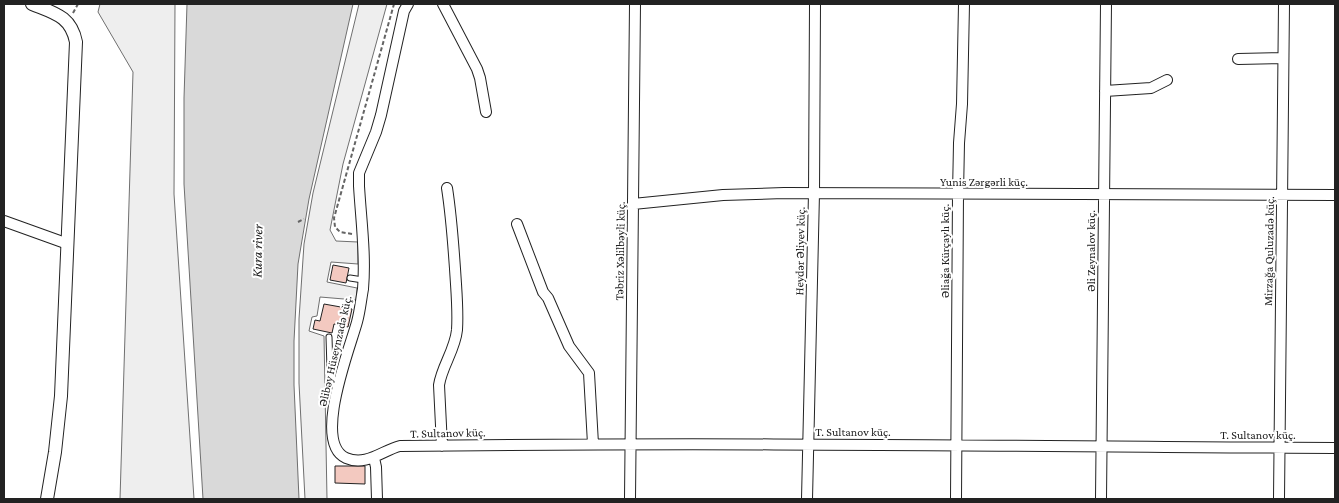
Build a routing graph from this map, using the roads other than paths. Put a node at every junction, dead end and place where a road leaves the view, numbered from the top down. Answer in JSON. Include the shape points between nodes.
{"nodes":[{"id":1,"x":32,"y":4,"type":"edge"},
{"id":2,"x":408,"y":4,"type":"edge"},
{"id":3,"x":443,"y":4,"type":"edge"},
{"id":4,"x":635,"y":4,"type":"edge"},
{"id":5,"x":815,"y":4,"type":"edge"},
{"id":6,"x":964,"y":4,"type":"edge"},
{"id":7,"x":1106,"y":4,"type":"edge"},
{"id":8,"x":1284,"y":4,"type":"edge"},
{"id":9,"x":1282,"y":58,"type":"junction"},
{"id":10,"x":1238,"y":59,"type":"dead end"},
{"id":11,"x":1167,"y":80,"type":"dead end"},
{"id":12,"x":1105,"y":91,"type":"junction"},
{"id":13,"x":486,"y":112,"type":"dead end"},
{"id":14,"x":447,"y":188,"type":"dead end"},
{"id":15,"x":814,"y":193,"type":"junction"},
{"id":16,"x":958,"y":194,"type":"junction"},
{"id":17,"x":1104,"y":195,"type":"junction"},
{"id":18,"x":1335,"y":195,"type":"edge"},
{"id":19,"x":1282,"y":196,"type":"junction"},
{"id":20,"x":633,"y":204,"type":"junction"},
{"id":21,"x":4,"y":221,"type":"edge"},
{"id":22,"x":517,"y":224,"type":"dead end"},
{"id":23,"x":68,"y":244,"type":"junction"},
{"id":24,"x":350,"y":278,"type":"dead end"},
{"id":25,"x":363,"y":280,"type":"junction"},
{"id":26,"x":329,"y":337,"type":"dead end"},
{"id":27,"x":338,"y":390,"type":"junction"},
{"id":28,"x":593,"y":444,"type":"junction"},
{"id":29,"x":630,"y":444,"type":"junction"},
{"id":30,"x":957,"y":444,"type":"junction"},
{"id":31,"x":808,"y":445,"type":"junction"},
{"id":32,"x":442,"y":446,"type":"junction"},
{"id":33,"x":1102,"y":446,"type":"junction"},
{"id":34,"x":1280,"y":448,"type":"junction"},
{"id":35,"x":1335,"y":448,"type":"edge"},
{"id":36,"x":374,"y":458,"type":"junction"},
{"id":37,"x":47,"y":499,"type":"edge"},
{"id":38,"x":377,"y":499,"type":"edge"},
{"id":39,"x":630,"y":499,"type":"edge"},
{"id":40,"x":808,"y":499,"type":"edge"},
{"id":41,"x":956,"y":499,"type":"edge"},
{"id":42,"x":1101,"y":499,"type":"edge"},
{"id":43,"x":1279,"y":499,"type":"edge"}],
"edges":[{"from":1,"to":23,"type":"street","via":[[68,22],[76,42]]},
{"from":2,"to":25,"type":"street","name":"Əlibəy Hüseynzadə küç.","via":[[376,132],[359,173]]},
{"from":3,"to":13,"type":"street","via":[[477,69]]},
{"from":4,"to":20,"type":"street","name":"Təbriz Xəlilbəyli küç."},
{"from":5,"to":15,"type":"street","name":"Heydər Əliyev küç."},
{"from":6,"to":16,"type":"street","name":"Əliağa Kürçaylı küç."},
{"from":7,"to":12,"type":"street","name":"Əli Zeynalov küç."},
{"from":8,"to":9,"type":"street","name":"Mirzağa Quluzadə küç."},
{"from":9,"to":10,"type":"street"},
{"from":9,"to":19,"type":"street","name":"Mirzağa Quluzadə küç."},
{"from":11,"to":12,"type":"street","via":[[1150,88]]},
{"from":12,"to":17,"type":"street","name":"Əli Zeynalov küç."},
{"from":14,"to":32,"type":"street","via":[[453,225],[457,332],[440,376]]},
{"from":15,"to":16,"type":"street","name":"Yunis Zərgərli küç."},
{"from":15,"to":20,"type":"street","name":"Yunis Zərgərli küç.","via":[[723,195]]},
{"from":15,"to":31,"type":"street","name":"Heydər Əliyev küç."},
{"from":16,"to":17,"type":"street","name":"Yunis Zərgərli küç."},
{"from":16,"to":30,"type":"street","name":"Əliağa Kürçaylı küç."},
{"from":17,"to":19,"type":"street","name":"Yunis Zərgərli küç."},
{"from":17,"to":33,"type":"street","name":"Əli Zeynalov küç."},
{"from":18,"to":19,"type":"street","name":"Yunis Zərgərli küç."},
{"from":19,"to":34,"type":"street","name":"Mirzağa Quluzadə küç."},
{"from":20,"to":29,"type":"street","name":"Təbriz Xəlilbəyli küç."},
{"from":21,"to":23,"type":"street"},
{"from":22,"to":28,"type":"street","via":[[563,334],[588,373]]},
{"from":23,"to":37,"type":"street","via":[[61,396]]},
{"from":24,"to":25,"type":"lane"},
{"from":25,"to":27,"type":"street","name":"Əlibəy Hüseynzadə küç.","via":[[358,320]]},
{"from":26,"to":27,"type":"lane","via":[[330,369]]},
{"from":27,"to":36,"type":"street","name":"Əlibəy Hüseynzadə küç.","via":[[332,428],[334,444],[346,458]]},
{"from":28,"to":29,"type":"street","name":"T. Sultanov küç."},
{"from":28,"to":32,"type":"street","name":"T. Sultanov küç."},
{"from":29,"to":31,"type":"street","name":"T. Sultanov küç."},
{"from":29,"to":39,"type":"street","name":"Təbriz Xəlilbəyli küç."},
{"from":30,"to":31,"type":"street","name":"T. Sultanov küç."},
{"from":30,"to":33,"type":"street","name":"T. Sultanov küç."},
{"from":30,"to":41,"type":"street","name":"Əliağa Kürçaylı küç."},
{"from":31,"to":40,"type":"street","name":"Heydər Əliyev küç."},
{"from":32,"to":36,"type":"street","name":"T. Sultanov küç.","via":[[400,446]]},
{"from":33,"to":34,"type":"street","name":"T. Sultanov küç."},
{"from":33,"to":42,"type":"street","name":"Əli Zeynalov küç."},
{"from":34,"to":35,"type":"street","name":"T. Sultanov küç."},
{"from":34,"to":43,"type":"street","name":"Mirzağa Quluzadə küç."},
{"from":36,"to":38,"type":"street"}]}
